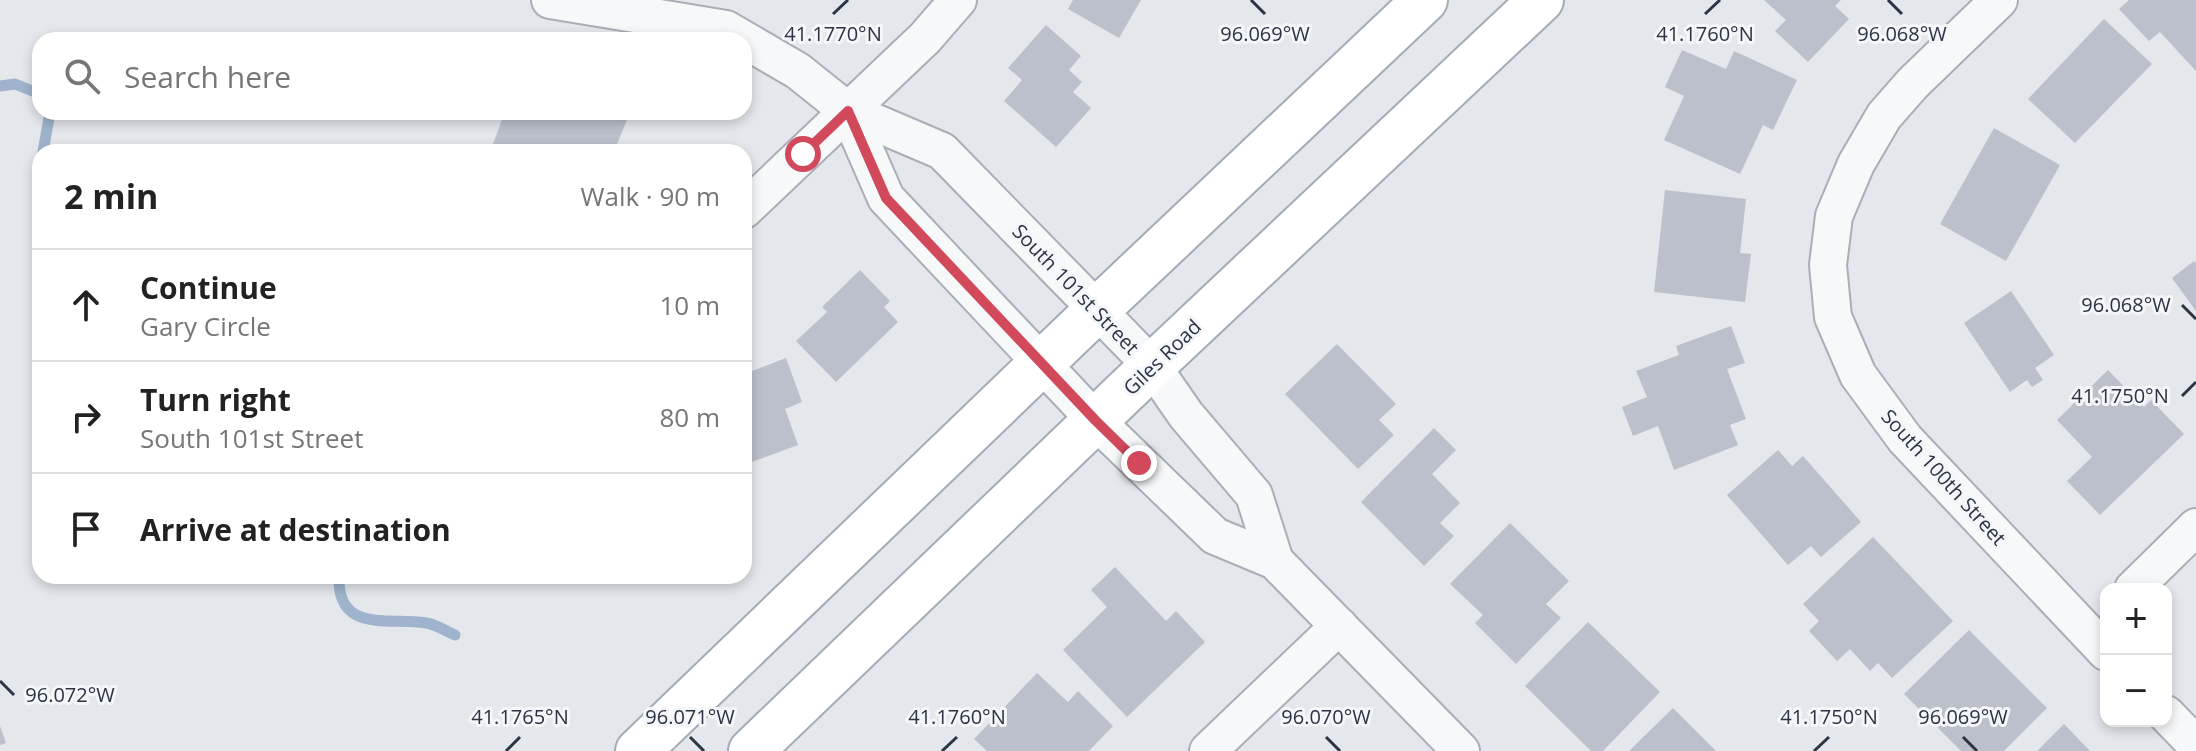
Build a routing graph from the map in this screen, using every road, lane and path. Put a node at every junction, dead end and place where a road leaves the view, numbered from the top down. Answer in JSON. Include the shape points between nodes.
{"nodes":[{"id":1,"x":550,"y":0,"type":"edge"},
{"id":2,"x":958,"y":0,"type":"edge"},
{"id":3,"x":1425,"y":0,"type":"edge"},
{"id":4,"x":1541,"y":0,"type":"edge"},
{"id":5,"x":1999,"y":0,"type":"edge"},
{"id":6,"x":731,"y":32,"type":"edge"},
{"id":7,"x":752,"y":44,"type":"edge"},
{"id":8,"x":848,"y":111,"type":"junction"},
{"id":9,"x":752,"y":202,"type":"edge"},
{"id":10,"x":1098,"y":309,"type":"junction"},
{"id":11,"x":1042,"y":363,"type":"junction"},
{"id":12,"x":1152,"y":366,"type":"junction"},
{"id":13,"x":1096,"y":421,"type":"junction"},
{"id":14,"x":2196,"y":527,"type":"edge"},
{"id":15,"x":1275,"y":561,"type":"junction"},
{"id":16,"x":2139,"y":583,"type":"edge"},
{"id":17,"x":1339,"y":626,"type":"junction"},
{"id":18,"x":2100,"y":633,"type":"edge"},
{"id":19,"x":2172,"y":720,"type":"edge"},
{"id":20,"x":2196,"y":745,"type":"edge"},
{"id":21,"x":638,"y":751,"type":"edge"},
{"id":22,"x":751,"y":751,"type":"edge"},
{"id":23,"x":1208,"y":751,"type":"edge"},
{"id":24,"x":1461,"y":751,"type":"edge"}],
"edges":[{"from":1,"to":6,"type":"street","name":"South 101st Street"},
{"from":2,"to":8,"type":"street"},
{"from":3,"to":10,"type":"main road"},
{"from":4,"to":12,"type":"main road","name":"Giles Road"},
{"from":5,"to":18,"type":"street","name":"South 100th Street","via":[[1884,116],[1856,164],[1834,216],[1828,265],[1833,317],[1858,375],[1905,439]]},
{"from":7,"to":8,"type":"street","name":"South 101st Street","via":[[798,71]]},
{"from":8,"to":9,"type":"street"},
{"from":8,"to":10,"type":"street","name":"South 101st Street","via":[[942,151]]},
{"from":8,"to":11,"type":"street","name":"South 101st Street","via":[[886,198]]},
{"from":10,"to":11,"type":"main road"},
{"from":10,"to":12,"type":"street","name":"South 101st Street"},
{"from":11,"to":13,"type":"street","name":"South 101st Street"},
{"from":11,"to":21,"type":"main road"},
{"from":12,"to":13,"type":"main road","name":"Giles Road"},
{"from":12,"to":15,"type":"street","name":"South 101st Street","via":[[1254,495]]},
{"from":13,"to":15,"type":"street","name":"South 101st Street","via":[[1215,536]]},
{"from":13,"to":22,"type":"main road","name":"Giles Road"},
{"from":14,"to":16,"type":"street"},
{"from":15,"to":17,"type":"street","name":"South 101st Street"},
{"from":17,"to":23,"type":"street"},
{"from":17,"to":24,"type":"street","name":"South 101st Street"},
{"from":19,"to":20,"type":"street"}]}
